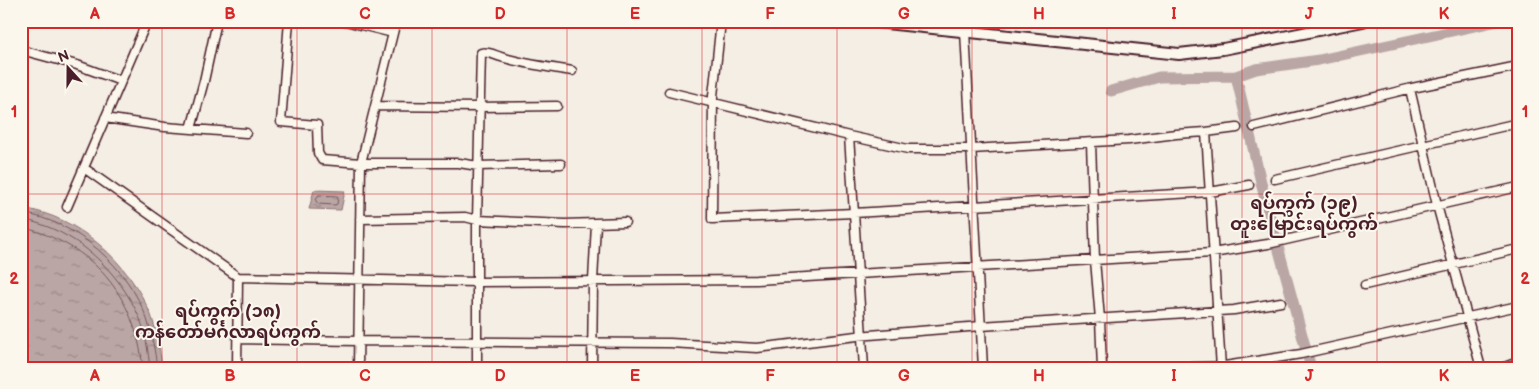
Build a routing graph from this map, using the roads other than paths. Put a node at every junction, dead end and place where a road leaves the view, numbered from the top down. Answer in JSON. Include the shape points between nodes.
{"nodes":[{"id":1,"x":147,"y":21,"type":"edge"},
{"id":2,"x":217,"y":21,"type":"edge"},
{"id":3,"x":290,"y":21,"type":"edge"},
{"id":4,"x":345,"y":21,"type":"edge"},
{"id":5,"x":396,"y":21,"type":"edge"},
{"id":6,"x":721,"y":21,"type":"edge"},
{"id":7,"x":867,"y":21,"type":"edge"},
{"id":8,"x":1363,"y":21,"type":"edge"},
{"id":9,"x":965,"y":31,"type":"junction"},
{"id":10,"x":393,"y":33,"type":"junction"},
{"id":11,"x":21,"y":50,"type":"edge"},
{"id":12,"x":1518,"y":66,"type":"edge"},
{"id":13,"x":572,"y":71,"type":"dead end"},
{"id":14,"x":121,"y":81,"type":"junction"},
{"id":15,"x":1410,"y":89,"type":"junction"},
{"id":16,"x":669,"y":92,"type":"dead end"},
{"id":17,"x":713,"y":103,"type":"junction"},
{"id":18,"x":375,"y":106,"type":"junction"},
{"id":19,"x":557,"y":106,"type":"dead end"},
{"id":20,"x":479,"y":107,"type":"junction"},
{"id":21,"x":105,"y":118,"type":"junction"},
{"id":22,"x":1518,"y":123,"type":"edge"},
{"id":23,"x":1254,"y":127,"type":"dead end"},
{"id":24,"x":1237,"y":128,"type":"dead end"},
{"id":25,"x":191,"y":129,"type":"junction"},
{"id":26,"x":1206,"y":132,"type":"junction"},
{"id":27,"x":246,"y":133,"type":"dead end"},
{"id":28,"x":849,"y":136,"type":"junction"},
{"id":29,"x":1091,"y":142,"type":"junction"},
{"id":30,"x":1423,"y":145,"type":"junction"},
{"id":31,"x":971,"y":149,"type":"junction"},
{"id":32,"x":361,"y":163,"type":"junction"},
{"id":33,"x":561,"y":164,"type":"dead end"},
{"id":34,"x":478,"y":166,"type":"junction"},
{"id":35,"x":84,"y":168,"type":"junction"},
{"id":36,"x":1275,"y":179,"type":"dead end"},
{"id":37,"x":1249,"y":185,"type":"dead end"},
{"id":38,"x":1518,"y":187,"type":"edge"},
{"id":39,"x":1210,"y":192,"type":"junction"},
{"id":40,"x":1093,"y":198,"type":"junction"},
{"id":41,"x":974,"y":205,"type":"junction"},
{"id":42,"x":1437,"y":205,"type":"junction"},
{"id":43,"x":67,"y":207,"type":"dead end"},
{"id":44,"x":854,"y":213,"type":"junction"},
{"id":45,"x":360,"y":218,"type":"junction"},
{"id":46,"x":477,"y":220,"type":"junction"},
{"id":47,"x":625,"y":222,"type":"dead end"},
{"id":48,"x":596,"y":224,"type":"junction"},
{"id":49,"x":1518,"y":249,"type":"edge"},
{"id":50,"x":1212,"y":253,"type":"junction"},
{"id":51,"x":1095,"y":260,"type":"junction"},
{"id":52,"x":1454,"y":264,"type":"junction"},
{"id":53,"x":977,"y":267,"type":"junction"},
{"id":54,"x":857,"y":274,"type":"junction"},
{"id":55,"x":238,"y":277,"type":"junction"},
{"id":56,"x":359,"y":280,"type":"junction"},
{"id":57,"x":593,"y":281,"type":"junction"},
{"id":58,"x":476,"y":282,"type":"junction"},
{"id":59,"x":1365,"y":285,"type":"dead end"},
{"id":60,"x":1281,"y":302,"type":"dead end"},
{"id":61,"x":1518,"y":306,"type":"edge"},
{"id":62,"x":1218,"y":312,"type":"junction"},
{"id":63,"x":1468,"y":317,"type":"junction"},
{"id":64,"x":1100,"y":319,"type":"junction"},
{"id":65,"x":981,"y":326,"type":"junction"},
{"id":66,"x":862,"y":335,"type":"junction"},
{"id":67,"x":238,"y":339,"type":"junction"},
{"id":68,"x":358,"y":341,"type":"junction"},
{"id":69,"x":478,"y":341,"type":"junction"},
{"id":70,"x":592,"y":342,"type":"junction"},
{"id":71,"x":1518,"y":362,"type":"edge"},
{"id":72,"x":1221,"y":367,"type":"edge"},
{"id":73,"x":237,"y":368,"type":"edge"},
{"id":74,"x":358,"y":368,"type":"edge"},
{"id":75,"x":477,"y":368,"type":"edge"},
{"id":76,"x":592,"y":368,"type":"edge"},
{"id":77,"x":864,"y":368,"type":"edge"},
{"id":78,"x":983,"y":368,"type":"edge"},
{"id":79,"x":1102,"y":368,"type":"edge"},
{"id":80,"x":1173,"y":368,"type":"edge"},
{"id":81,"x":1481,"y":368,"type":"edge"},
{"id":82,"x":1502,"y":368,"type":"edge"}],
"edges":[{"from":1,"to":14,"type":"street"},
{"from":2,"to":25,"type":"street"},
{"from":3,"to":32,"type":"street","via":[[281,122],[316,124],[318,152],[322,160]]},
{"from":4,"to":10,"type":"street"},
{"from":5,"to":10,"type":"street"},
{"from":6,"to":17,"type":"street"},
{"from":7,"to":9,"type":"main road"},
{"from":8,"to":9,"type":"main road","via":[[1223,49],[1179,54]]},
{"from":9,"to":31,"type":"street"},
{"from":10,"to":18,"type":"street"},
{"from":11,"to":14,"type":"street"},
{"from":12,"to":15,"type":"street"},
{"from":13,"to":20,"type":"street","via":[[483,52]]},
{"from":14,"to":21,"type":"street"},
{"from":15,"to":23,"type":"street"},
{"from":15,"to":30,"type":"street"},
{"from":16,"to":17,"type":"street"},
{"from":17,"to":28,"type":"street"},
{"from":17,"to":44,"type":"street","via":[[712,219]]},
{"from":18,"to":20,"type":"street"},
{"from":18,"to":32,"type":"street"},
{"from":19,"to":20,"type":"street"},
{"from":20,"to":34,"type":"street"},
{"from":21,"to":25,"type":"street"},
{"from":21,"to":35,"type":"street"},
{"from":22,"to":30,"type":"street"},
{"from":24,"to":26,"type":"street"},
{"from":25,"to":27,"type":"street"},
{"from":26,"to":29,"type":"street"},
{"from":26,"to":39,"type":"street"},
{"from":28,"to":31,"type":"street","via":[[908,149]]},
{"from":28,"to":44,"type":"street"},
{"from":29,"to":31,"type":"street"},
{"from":29,"to":40,"type":"street"},
{"from":30,"to":36,"type":"street"},
{"from":30,"to":42,"type":"street"},
{"from":31,"to":41,"type":"street"},
{"from":32,"to":34,"type":"street","via":[[459,163]]},
{"from":32,"to":45,"type":"street"},
{"from":33,"to":34,"type":"street"},
{"from":34,"to":46,"type":"street"},
{"from":35,"to":43,"type":"street"},
{"from":35,"to":55,"type":"street"},
{"from":37,"to":39,"type":"street"},
{"from":38,"to":42,"type":"street"},
{"from":39,"to":40,"type":"street"},
{"from":39,"to":50,"type":"street"},
{"from":40,"to":41,"type":"street"},
{"from":40,"to":51,"type":"street"},
{"from":41,"to":44,"type":"street"},
{"from":41,"to":53,"type":"street"},
{"from":42,"to":50,"type":"street","via":[[1268,244]]},
{"from":42,"to":52,"type":"street"},
{"from":44,"to":54,"type":"street"},
{"from":45,"to":46,"type":"street"},
{"from":45,"to":56,"type":"street"},
{"from":46,"to":48,"type":"street"},
{"from":46,"to":58,"type":"street"},
{"from":47,"to":48,"type":"street"},
{"from":48,"to":57,"type":"street"},
{"from":49,"to":52,"type":"street"},
{"from":50,"to":51,"type":"street"},
{"from":50,"to":62,"type":"street"},
{"from":51,"to":53,"type":"street"},
{"from":51,"to":64,"type":"street"},
{"from":52,"to":59,"type":"street"},
{"from":52,"to":63,"type":"street"},
{"from":53,"to":54,"type":"street"},
{"from":53,"to":65,"type":"street"},
{"from":54,"to":57,"type":"street","via":[[756,280]]},
{"from":54,"to":66,"type":"street"},
{"from":55,"to":56,"type":"street"},
{"from":55,"to":67,"type":"street"},
{"from":56,"to":58,"type":"street"},
{"from":56,"to":68,"type":"street"},
{"from":57,"to":58,"type":"street"},
{"from":57,"to":70,"type":"street"},
{"from":58,"to":69,"type":"street"},
{"from":60,"to":62,"type":"street"},
{"from":61,"to":63,"type":"street"},
{"from":62,"to":64,"type":"street"},
{"from":62,"to":72,"type":"street"},
{"from":63,"to":72,"type":"street","via":[[1301,354]]},
{"from":63,"to":81,"type":"street"},
{"from":64,"to":65,"type":"street"},
{"from":64,"to":79,"type":"street"},
{"from":65,"to":66,"type":"street"},
{"from":65,"to":78,"type":"street"},
{"from":66,"to":70,"type":"street","via":[[757,348]]},
{"from":66,"to":77,"type":"street"},
{"from":67,"to":68,"type":"street"},
{"from":67,"to":73,"type":"street"},
{"from":68,"to":69,"type":"street"},
{"from":68,"to":74,"type":"street"},
{"from":69,"to":70,"type":"street"},
{"from":69,"to":75,"type":"street"},
{"from":70,"to":76,"type":"street"},
{"from":71,"to":82,"type":"street"},
{"from":72,"to":80,"type":"street"}]}
